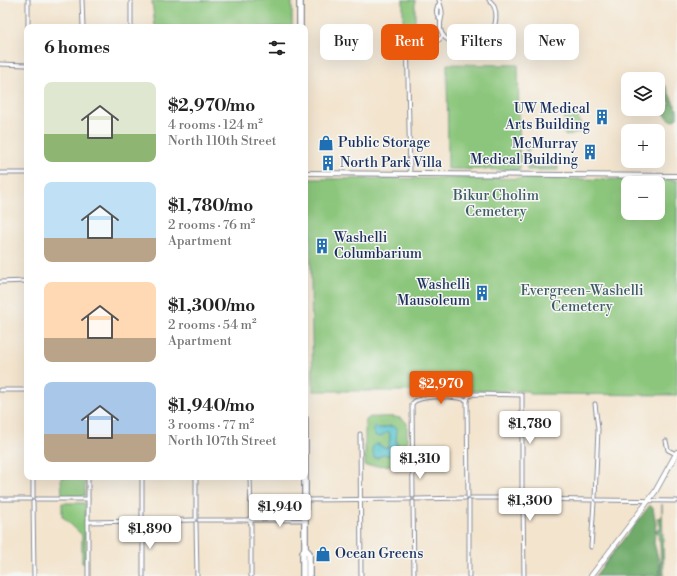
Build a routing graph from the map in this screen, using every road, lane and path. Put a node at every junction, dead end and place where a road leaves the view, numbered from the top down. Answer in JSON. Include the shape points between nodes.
{"nodes":[{"id":1,"x":28,"y":0,"type":"edge"},
{"id":2,"x":82,"y":0,"type":"edge"},
{"id":3,"x":131,"y":0,"type":"edge"},
{"id":4,"x":300,"y":0,"type":"edge"},
{"id":5,"x":489,"y":0,"type":"edge"},
{"id":6,"x":439,"y":2,"type":"edge"},
{"id":7,"x":28,"y":24,"type":"edge"},
{"id":8,"x":83,"y":24,"type":"edge"},
{"id":9,"x":131,"y":24,"type":"edge"},
{"id":10,"x":300,"y":24,"type":"edge"},
{"id":11,"x":443,"y":35,"type":"junction"},
{"id":12,"x":439,"y":40,"type":"edge"},
{"id":13,"x":407,"y":60,"type":"edge"},
{"id":14,"x":0,"y":64,"type":"edge"},
{"id":15,"x":24,"y":65,"type":"edge"},
{"id":16,"x":0,"y":173,"type":"edge"},
{"id":17,"x":24,"y":173,"type":"edge"},
{"id":18,"x":308,"y":173,"type":"edge"},
{"id":19,"x":410,"y":174,"type":"junction"},
{"id":20,"x":677,"y":176,"type":"edge"},
{"id":21,"x":24,"y":281,"type":"edge"},
{"id":22,"x":0,"y":282,"type":"edge"},
{"id":23,"x":0,"y":390,"type":"edge"},
{"id":24,"x":24,"y":390,"type":"edge"},
{"id":25,"x":467,"y":400,"type":"junction"},
{"id":26,"x":595,"y":404,"type":"dead end"},
{"id":27,"x":360,"y":434,"type":"dead end"},
{"id":28,"x":666,"y":441,"type":"dead end"},
{"id":29,"x":676,"y":453,"type":"edge"},
{"id":30,"x":33,"y":480,"type":"edge"},
{"id":31,"x":88,"y":480,"type":"edge"},
{"id":32,"x":142,"y":480,"type":"edge"},
{"id":33,"x":196,"y":480,"type":"edge"},
{"id":34,"x":250,"y":480,"type":"edge"},
{"id":35,"x":305,"y":480,"type":"edge"},
{"id":36,"x":522,"y":496,"type":"junction"},
{"id":37,"x":411,"y":497,"type":"junction"},
{"id":38,"x":468,"y":498,"type":"junction"},
{"id":39,"x":519,"y":498,"type":"junction"},
{"id":40,"x":0,"y":499,"type":"edge"},
{"id":41,"x":33,"y":499,"type":"junction"},
{"id":42,"x":88,"y":499,"type":"junction"},
{"id":43,"x":360,"y":499,"type":"junction"},
{"id":44,"x":416,"y":499,"type":"junction"},
{"id":45,"x":526,"y":499,"type":"junction"},
{"id":46,"x":305,"y":500,"type":"junction"},
{"id":47,"x":594,"y":500,"type":"junction"},
{"id":48,"x":649,"y":500,"type":"junction"},
{"id":49,"x":677,"y":501,"type":"edge"},
{"id":50,"x":413,"y":502,"type":"junction"},
{"id":51,"x":523,"y":502,"type":"junction"},
{"id":52,"x":196,"y":520,"type":"junction"},
{"id":53,"x":251,"y":520,"type":"junction"},
{"id":54,"x":305,"y":520,"type":"junction"},
{"id":55,"x":143,"y":521,"type":"junction"},
{"id":56,"x":88,"y":522,"type":"junction"},
{"id":57,"x":591,"y":546,"type":"dead end"},
{"id":58,"x":306,"y":549,"type":"junction"},
{"id":59,"x":34,"y":576,"type":"edge"},
{"id":60,"x":88,"y":576,"type":"edge"},
{"id":61,"x":143,"y":576,"type":"edge"},
{"id":62,"x":197,"y":576,"type":"edge"},
{"id":63,"x":251,"y":576,"type":"edge"},
{"id":64,"x":303,"y":576,"type":"edge"},
{"id":65,"x":309,"y":576,"type":"edge"},
{"id":66,"x":361,"y":576,"type":"edge"},
{"id":67,"x":414,"y":576,"type":"edge"},
{"id":68,"x":469,"y":576,"type":"edge"},
{"id":69,"x":524,"y":576,"type":"edge"},
{"id":70,"x":591,"y":576,"type":"edge"}],
"edges":[{"from":1,"to":7,"type":"street"},
{"from":2,"to":8,"type":"street"},
{"from":3,"to":9,"type":"street"},
{"from":4,"to":10,"type":"highway"},
{"from":5,"to":11,"type":"street","via":[[494,5],[496,13],[492,34],[488,38],[456,43]]},
{"from":6,"to":11,"type":"street","via":[[436,8]]},
{"from":11,"to":12,"type":"street"},
{"from":13,"to":19,"type":"street"},
{"from":14,"to":15,"type":"street"},
{"from":16,"to":17,"type":"street"},
{"from":18,"to":19,"type":"street"},
{"from":19,"to":20,"type":"street"},
{"from":21,"to":22,"type":"street"},
{"from":23,"to":24,"type":"street"},
{"from":25,"to":36,"type":"street","via":[[474,394],[522,395]]},
{"from":25,"to":37,"type":"street","via":[[455,396],[425,398],[412,404]]},
{"from":25,"to":38,"type":"street"},
{"from":26,"to":47,"type":"street","via":[[598,430]]},
{"from":27,"to":43,"type":"street"},
{"from":28,"to":29,"type":"street","via":[[668,450]]},
{"from":29,"to":48,"type":"main road"},
{"from":30,"to":41,"type":"street"},
{"from":31,"to":42,"type":"street"},
{"from":32,"to":55,"type":"street"},
{"from":33,"to":52,"type":"street"},
{"from":34,"to":53,"type":"street"},
{"from":35,"to":46,"type":"highway"},
{"from":36,"to":39,"type":"street"},
{"from":36,"to":45,"type":"street"},
{"from":37,"to":43,"type":"street"},
{"from":37,"to":44,"type":"street"},
{"from":37,"to":50,"type":"street"},
{"from":38,"to":39,"type":"street"},
{"from":38,"to":44,"type":"street"},
{"from":38,"to":68,"type":"street"},
{"from":39,"to":51,"type":"street"},
{"from":40,"to":41,"type":"street"},
{"from":41,"to":42,"type":"street"},
{"from":41,"to":59,"type":"street"},
{"from":42,"to":56,"type":"street"},
{"from":43,"to":46,"type":"street"},
{"from":43,"to":66,"type":"street"},
{"from":44,"to":50,"type":"street"},
{"from":45,"to":47,"type":"street"},
{"from":45,"to":51,"type":"street"},
{"from":46,"to":54,"type":"highway"},
{"from":47,"to":48,"type":"street"},
{"from":47,"to":57,"type":"street"},
{"from":48,"to":49,"type":"street"},
{"from":48,"to":70,"type":"main road"},
{"from":50,"to":67,"type":"street"},
{"from":51,"to":69,"type":"street"},
{"from":52,"to":53,"type":"street"},
{"from":52,"to":55,"type":"street"},
{"from":52,"to":62,"type":"street"},
{"from":53,"to":54,"type":"street"},
{"from":53,"to":63,"type":"street"},
{"from":54,"to":58,"type":"highway"},
{"from":55,"to":56,"type":"street"},
{"from":55,"to":61,"type":"street"},
{"from":56,"to":60,"type":"street"},
{"from":58,"to":64,"type":"highway","via":[[303,553]]},
{"from":58,"to":65,"type":"highway"}]}
